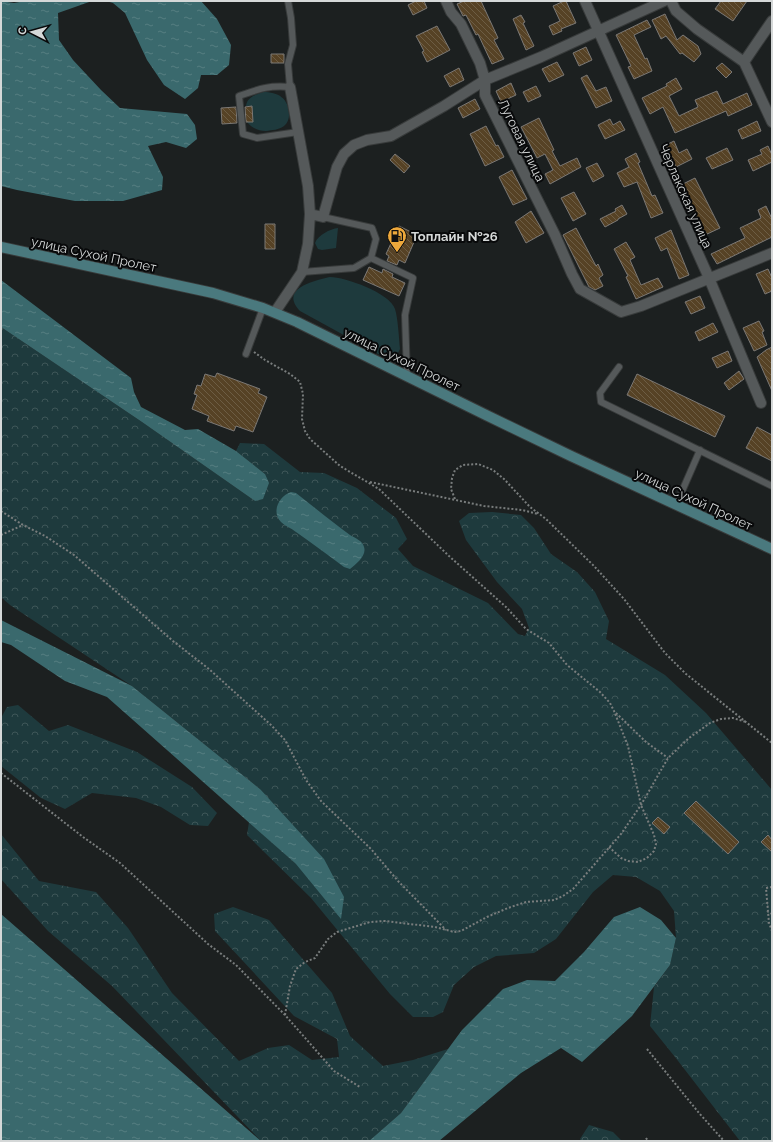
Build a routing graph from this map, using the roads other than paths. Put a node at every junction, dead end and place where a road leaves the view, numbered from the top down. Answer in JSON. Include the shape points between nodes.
{"nodes":[{"id":1,"x":288,"y":1,"type":"edge"},
{"id":2,"x":446,"y":1,"type":"edge"},
{"id":3,"x":585,"y":1,"type":"edge"},
{"id":4,"x":664,"y":1,"type":"edge"},
{"id":5,"x":671,"y":1,"type":"edge"},
{"id":6,"x":772,"y":21,"type":"edge"},
{"id":7,"x":598,"y":31,"type":"junction"},
{"id":8,"x":744,"y":62,"type":"junction"},
{"id":9,"x":485,"y":80,"type":"junction"},
{"id":10,"x":290,"y":87,"type":"junction"},
{"id":11,"x":772,"y":122,"type":"edge"},
{"id":12,"x":298,"y":132,"type":"junction"},
{"id":13,"x":310,"y":214,"type":"junction"},
{"id":14,"x":323,"y":218,"type":"junction"},
{"id":15,"x":1,"y":247,"type":"edge"},
{"id":16,"x":772,"y":253,"type":"edge"},
{"id":17,"x":371,"y":258,"type":"junction"},
{"id":18,"x":302,"y":272,"type":"junction"},
{"id":19,"x":709,"y":278,"type":"junction"},
{"id":20,"x":263,"y":308,"type":"junction"},
{"id":21,"x":275,"y":312,"type":"junction"},
{"id":22,"x":246,"y":354,"type":"dead end"},
{"id":23,"x":619,"y":367,"type":"dead end"},
{"id":24,"x":407,"y":376,"type":"junction"},
{"id":25,"x":761,"y":403,"type":"dead end"},
{"id":26,"x":700,"y":450,"type":"junction"},
{"id":27,"x":772,"y":486,"type":"edge"},
{"id":28,"x":676,"y":505,"type":"junction"},
{"id":29,"x":772,"y":549,"type":"edge"}],
"edges":[{"from":1,"to":10,"type":"lane","via":[[293,45],[288,64]]},
{"from":2,"to":9,"type":"street","name":"Луговая улица","via":[[461,24],[480,63]]},
{"from":3,"to":7,"type":"street","name":"Черлакская улица"},
{"from":4,"to":7,"type":"street"},
{"from":5,"to":8,"type":"street","via":[[676,11],[697,29]]},
{"from":6,"to":8,"type":"street"},
{"from":7,"to":9,"type":"street"},
{"from":7,"to":19,"type":"street","name":"Черлакская улица"},
{"from":8,"to":11,"type":"street"},
{"from":9,"to":14,"type":"street","via":[[391,136],[354,145],[344,154],[337,167]]},
{"from":9,"to":19,"type":"street","name":"Луговая улица","via":[[485,95],[580,289],[621,312]]},
{"from":10,"to":12,"type":"street"},
{"from":10,"to":12,"type":"lane","via":[[262,87],[239,96],[243,134],[257,138]]},
{"from":12,"to":13,"type":"street","via":[[308,186]]},
{"from":13,"to":14,"type":"street"},
{"from":13,"to":18,"type":"street","via":[[308,244]]},
{"from":14,"to":17,"type":"lane","via":[[372,228],[376,238]]},
{"from":15,"to":20,"type":"main road","name":"улица Сухой Пролет","via":[[213,293]]},
{"from":16,"to":19,"type":"street"},
{"from":17,"to":18,"type":"lane","via":[[354,268]]},
{"from":17,"to":24,"type":"lane","via":[[413,278],[405,315]]},
{"from":18,"to":21,"type":"street"},
{"from":19,"to":25,"type":"street","name":"Черлакская улица"},
{"from":20,"to":21,"type":"main road","name":"улица Сухой Пролет"},
{"from":20,"to":22,"type":"lane"},
{"from":21,"to":24,"type":"main road","name":"улица Сухой Пролет"},
{"from":23,"to":26,"type":"lane","via":[[600,393],[601,402]]},
{"from":24,"to":28,"type":"main road","name":"улица Сухой Пролет"},
{"from":26,"to":27,"type":"lane"},
{"from":26,"to":28,"type":"lane"},
{"from":28,"to":29,"type":"main road","name":"улица Сухой Пролет"}]}
